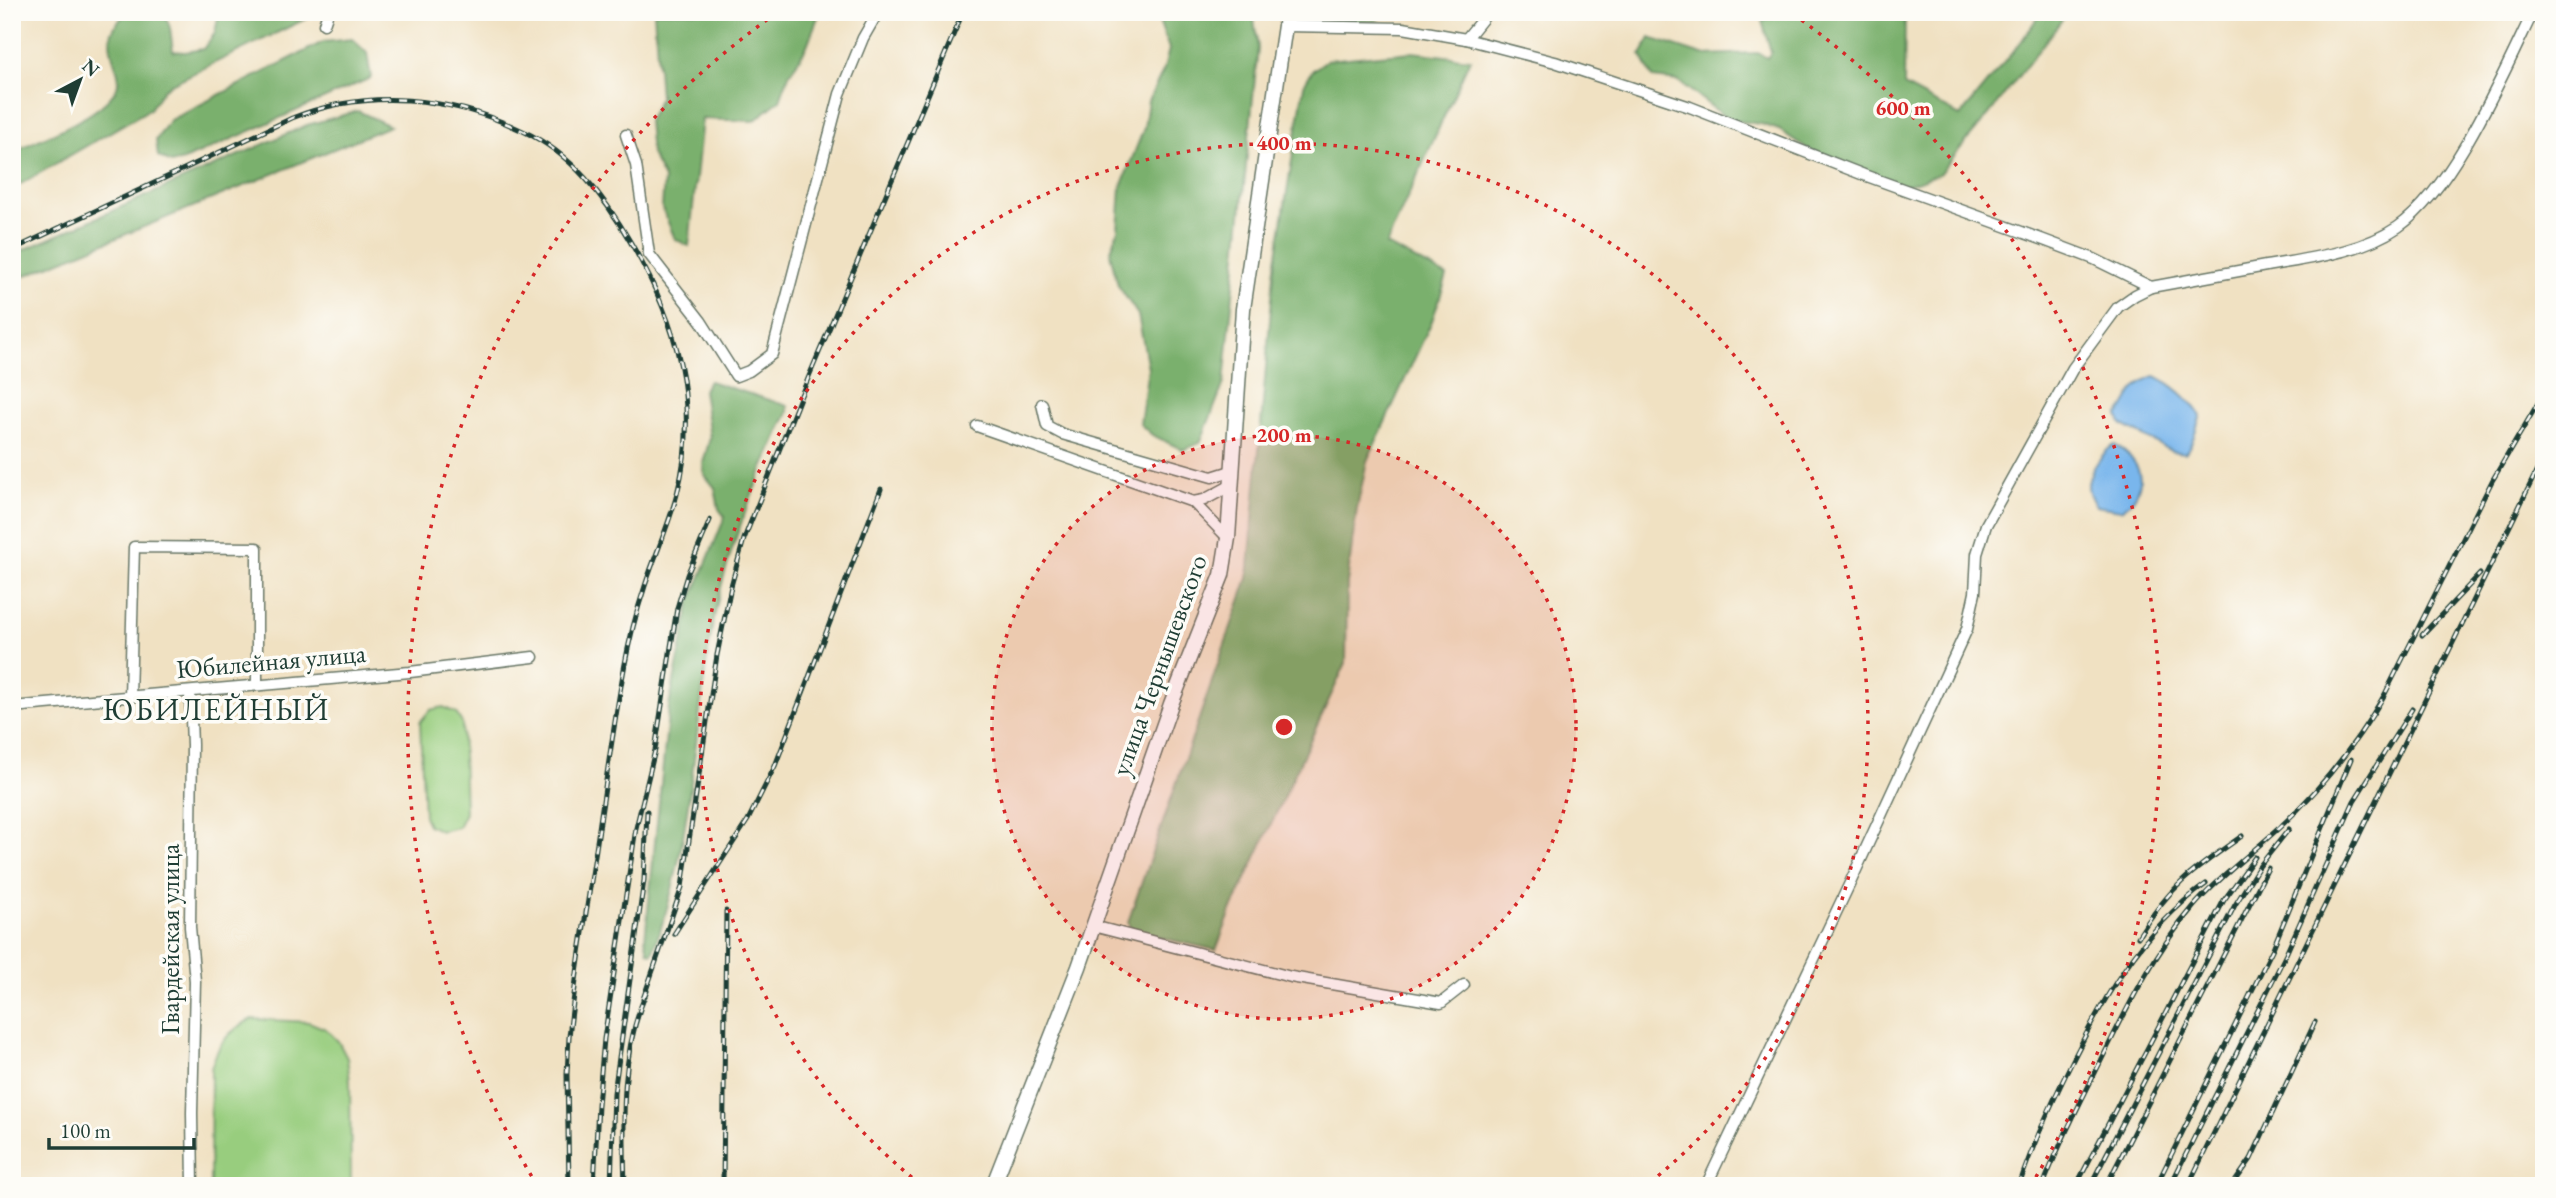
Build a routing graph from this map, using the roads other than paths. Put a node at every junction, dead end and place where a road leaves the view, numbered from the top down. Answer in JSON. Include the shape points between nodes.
{"nodes":[{"id":1,"x":328,"y":12,"type":"edge"},
{"id":2,"x":878,"y":12,"type":"edge"},
{"id":3,"x":1488,"y":12,"type":"edge"},
{"id":4,"x":2533,"y":12,"type":"edge"},
{"id":5,"x":1286,"y":19,"type":"edge"},
{"id":6,"x":324,"y":24,"type":"dead end"},
{"id":7,"x":1466,"y":39,"type":"junction"},
{"id":8,"x":626,"y":135,"type":"dead end"},
{"id":9,"x":2151,"y":287,"type":"junction"},
{"id":10,"x":1042,"y":404,"type":"dead end"},
{"id":11,"x":977,"y":426,"type":"dead end"},
{"id":12,"x":1231,"y":478,"type":"junction"},
{"id":13,"x":1193,"y":502,"type":"junction"},
{"id":14,"x":1228,"y":538,"type":"junction"},
{"id":15,"x":533,"y":657,"type":"dead end"},
{"id":16,"x":257,"y":685,"type":"junction"},
{"id":17,"x":190,"y":692,"type":"junction"},
{"id":18,"x":130,"y":697,"type":"junction"},
{"id":19,"x":12,"y":707,"type":"edge"},
{"id":20,"x":1093,"y":926,"type":"junction"},
{"id":21,"x":1464,"y":985,"type":"dead end"},
{"id":22,"x":193,"y":1186,"type":"edge"},
{"id":23,"x":993,"y":1186,"type":"edge"},
{"id":24,"x":1706,"y":1186,"type":"edge"}],
"edges":[{"from":1,"to":6,"type":"street"},
{"from":2,"to":8,"type":"street","via":[[840,94],[772,354],[749,371],[736,376],[649,254],[636,165]]},
{"from":3,"to":7,"type":"street"},
{"from":4,"to":9,"type":"street","via":[[2461,152],[2442,181],[2398,227],[2321,256]]},
{"from":5,"to":7,"type":"street","via":[[1403,28]]},
{"from":5,"to":12,"type":"main road","name":"улица Чернышевского","via":[[1244,297]]},
{"from":7,"to":9,"type":"street","via":[[1555,62],[1690,107],[2094,259]]},
{"from":9,"to":24,"type":"street","via":[[2118,307],[2103,324],[2073,368],[1986,525],[1977,554],[1967,629]]},
{"from":10,"to":12,"type":"street","via":[[1047,426],[1062,434],[1212,477]]},
{"from":11,"to":13,"type":"street"},
{"from":12,"to":13,"type":"street","via":[[1204,500]]},
{"from":12,"to":14,"type":"main road","name":"улица Чернышевского"},
{"from":13,"to":14,"type":"street"},
{"from":14,"to":20,"type":"main road","name":"улица Чернышевского","via":[[1222,575]]},
{"from":15,"to":16,"type":"street","name":"Юбилейная улица"},
{"from":16,"to":17,"type":"street","name":"Юбилейная улица"},
{"from":16,"to":18,"type":"street","via":[[257,548],[134,547]]},
{"from":17,"to":18,"type":"street","name":"Юбилейная улица"},
{"from":17,"to":22,"type":"street","name":"Гвардейская улица"},
{"from":18,"to":19,"type":"street","name":"Юбилейная улица"},
{"from":20,"to":21,"type":"street","via":[[1290,977],[1441,1003]]},
{"from":20,"to":23,"type":"main road","name":"улица Чернышевского"}]}
